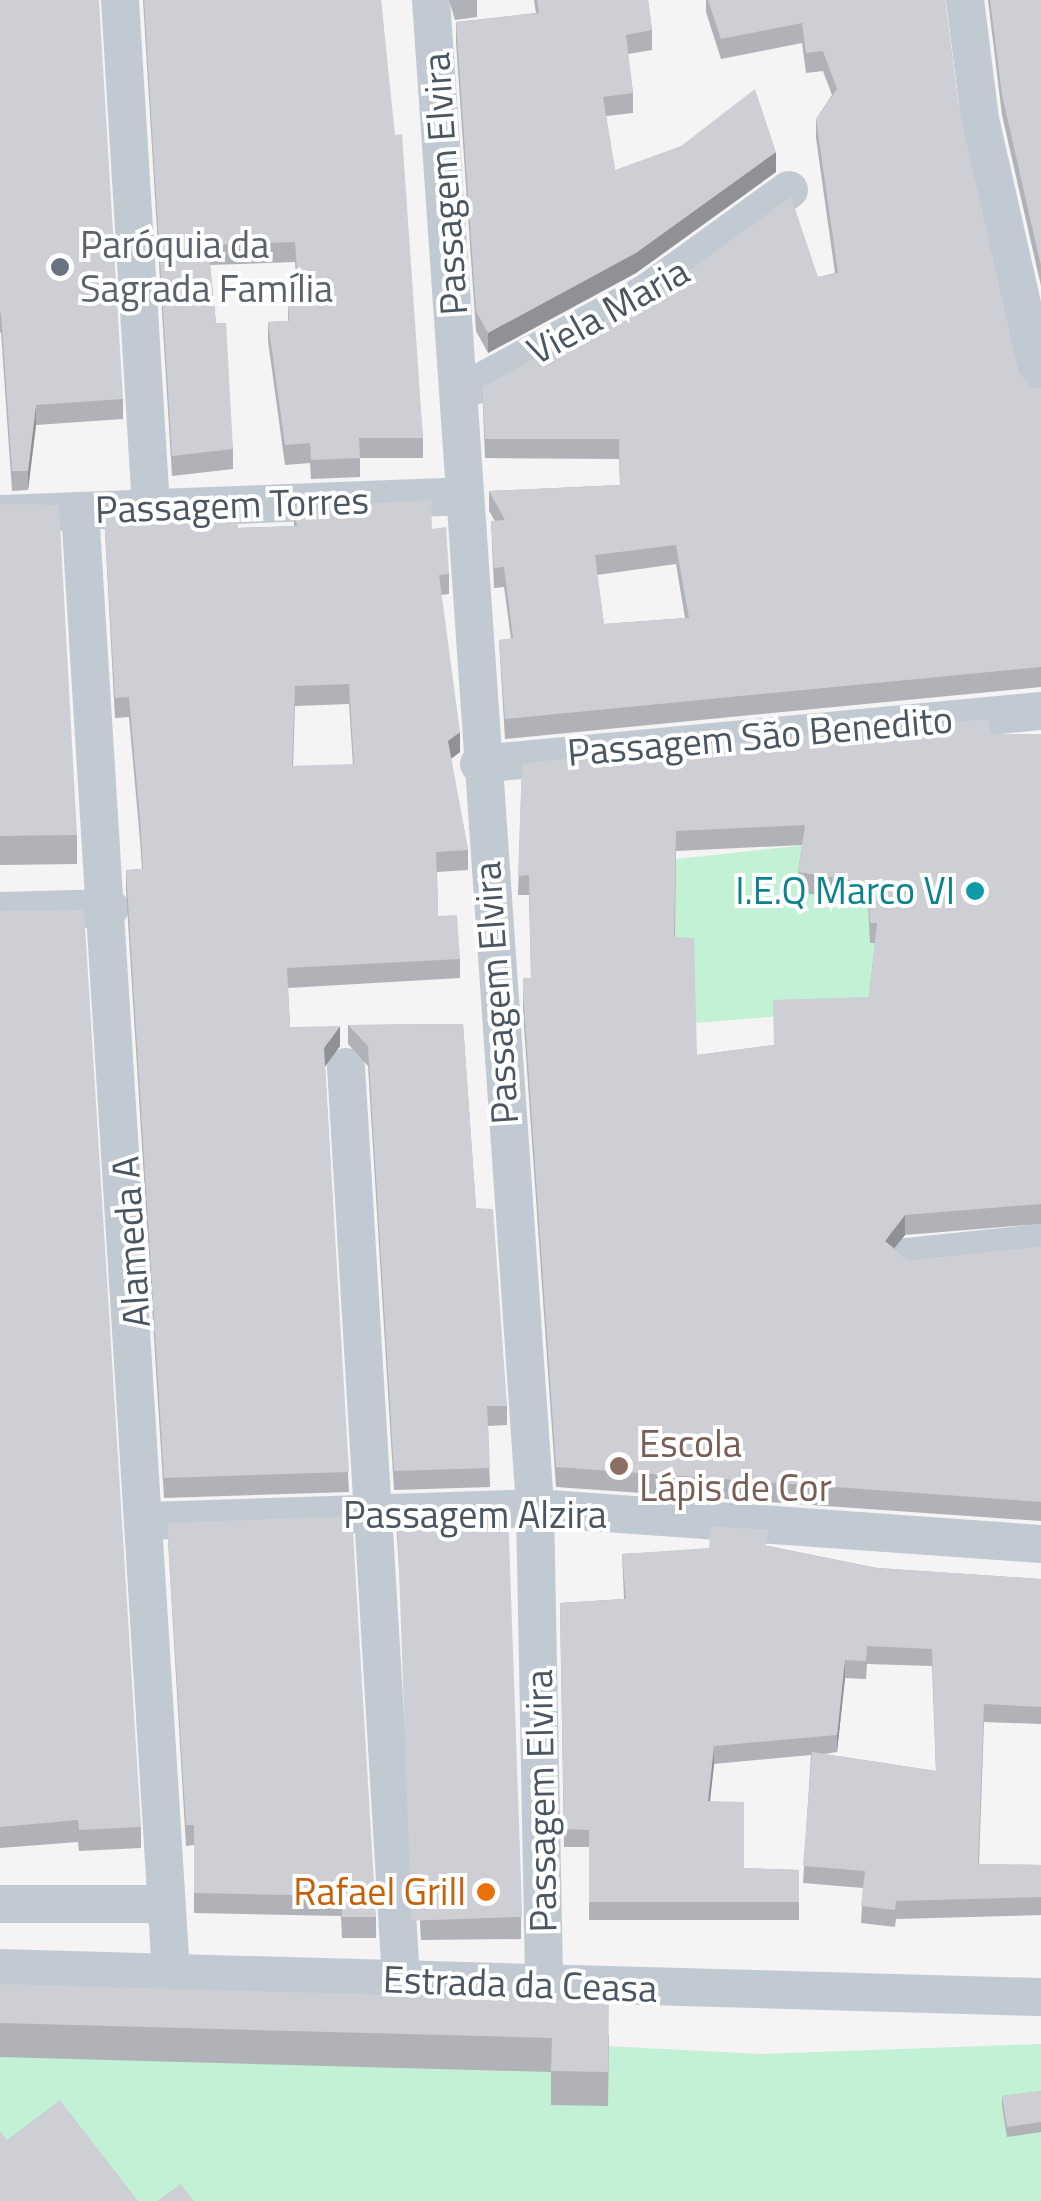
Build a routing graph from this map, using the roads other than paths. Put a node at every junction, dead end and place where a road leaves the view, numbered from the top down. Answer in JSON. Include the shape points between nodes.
{"nodes":[{"id":1,"x":120,"y":0,"type":"edge"},
{"id":2,"x":432,"y":0,"type":"edge"},
{"id":3,"x":966,"y":0,"type":"edge"},
{"id":4,"x":790,"y":190,"type":"dead end"},
{"id":5,"x":1041,"y":387,"type":"edge"},
{"id":6,"x":460,"y":393,"type":"junction"},
{"id":7,"x":463,"y":496,"type":"junction"},
{"id":8,"x":151,"y":507,"type":"junction"},
{"id":9,"x":80,"y":511,"type":"junction"},
{"id":10,"x":0,"y":514,"type":"edge"},
{"id":11,"x":1041,"y":711,"type":"edge"},
{"id":12,"x":479,"y":764,"type":"junction"},
{"id":13,"x":110,"y":908,"type":"junction"},
{"id":14,"x":0,"y":911,"type":"edge"},
{"id":15,"x":346,"y":1066,"type":"dead end"},
{"id":16,"x":1041,"y":1243,"type":"edge"},
{"id":17,"x":907,"y":1257,"type":"edge"},
{"id":18,"x":535,"y":1508,"type":"junction"},
{"id":19,"x":376,"y":1514,"type":"junction"},
{"id":20,"x":148,"y":1521,"type":"junction"},
{"id":21,"x":1041,"y":1544,"type":"edge"},
{"id":22,"x":0,"y":1904,"type":"edge"},
{"id":23,"x":166,"y":1904,"type":"junction"},
{"id":24,"x":0,"y":1968,"type":"edge"},
{"id":25,"x":171,"y":1973,"type":"junction"},
{"id":26,"x":401,"y":1980,"type":"junction"},
{"id":27,"x":544,"y":1986,"type":"junction"},
{"id":28,"x":1041,"y":1997,"type":"edge"}],
"edges":[{"from":1,"to":8,"type":"street"},
{"from":2,"to":6,"type":"street","name":"Passagem Elvira"},
{"from":3,"to":5,"type":"street","via":[[980,118]]},
{"from":4,"to":6,"type":"street","name":"Viela Maria","via":[[648,292]]},
{"from":6,"to":7,"type":"street","name":"Passagem Elvira"},
{"from":7,"to":8,"type":"street","name":"Passagem Torres"},
{"from":7,"to":12,"type":"street","name":"Passagem Elvira"},
{"from":8,"to":9,"type":"street","name":"Passagem Torres"},
{"from":9,"to":10,"type":"street","name":"Passagem Torres"},
{"from":9,"to":13,"type":"street","name":"Alameda A"},
{"from":11,"to":12,"type":"street","name":"Passagem São Benedito"},
{"from":12,"to":18,"type":"street","name":"Passagem Elvira"},
{"from":13,"to":14,"type":"street"},
{"from":13,"to":20,"type":"street","name":"Alameda A"},
{"from":15,"to":19,"type":"street"},
{"from":16,"to":17,"type":"street"},
{"from":18,"to":19,"type":"street","name":"Passagem Alzira"},
{"from":18,"to":21,"type":"street","name":"Passagem Alzira"},
{"from":18,"to":27,"type":"street","name":"Passagem Elvira"},
{"from":19,"to":20,"type":"street","name":"Passagem Alzira"},
{"from":19,"to":26,"type":"street"},
{"from":20,"to":23,"type":"street","name":"Alameda A"},
{"from":22,"to":23,"type":"street"},
{"from":23,"to":25,"type":"street","name":"Alameda A"},
{"from":24,"to":25,"type":"street","name":"Estrada da Ceasa"},
{"from":25,"to":26,"type":"street","name":"Estrada da Ceasa"},
{"from":26,"to":27,"type":"street","name":"Estrada da Ceasa"},
{"from":27,"to":28,"type":"street","name":"Estrada da Ceasa"}]}
